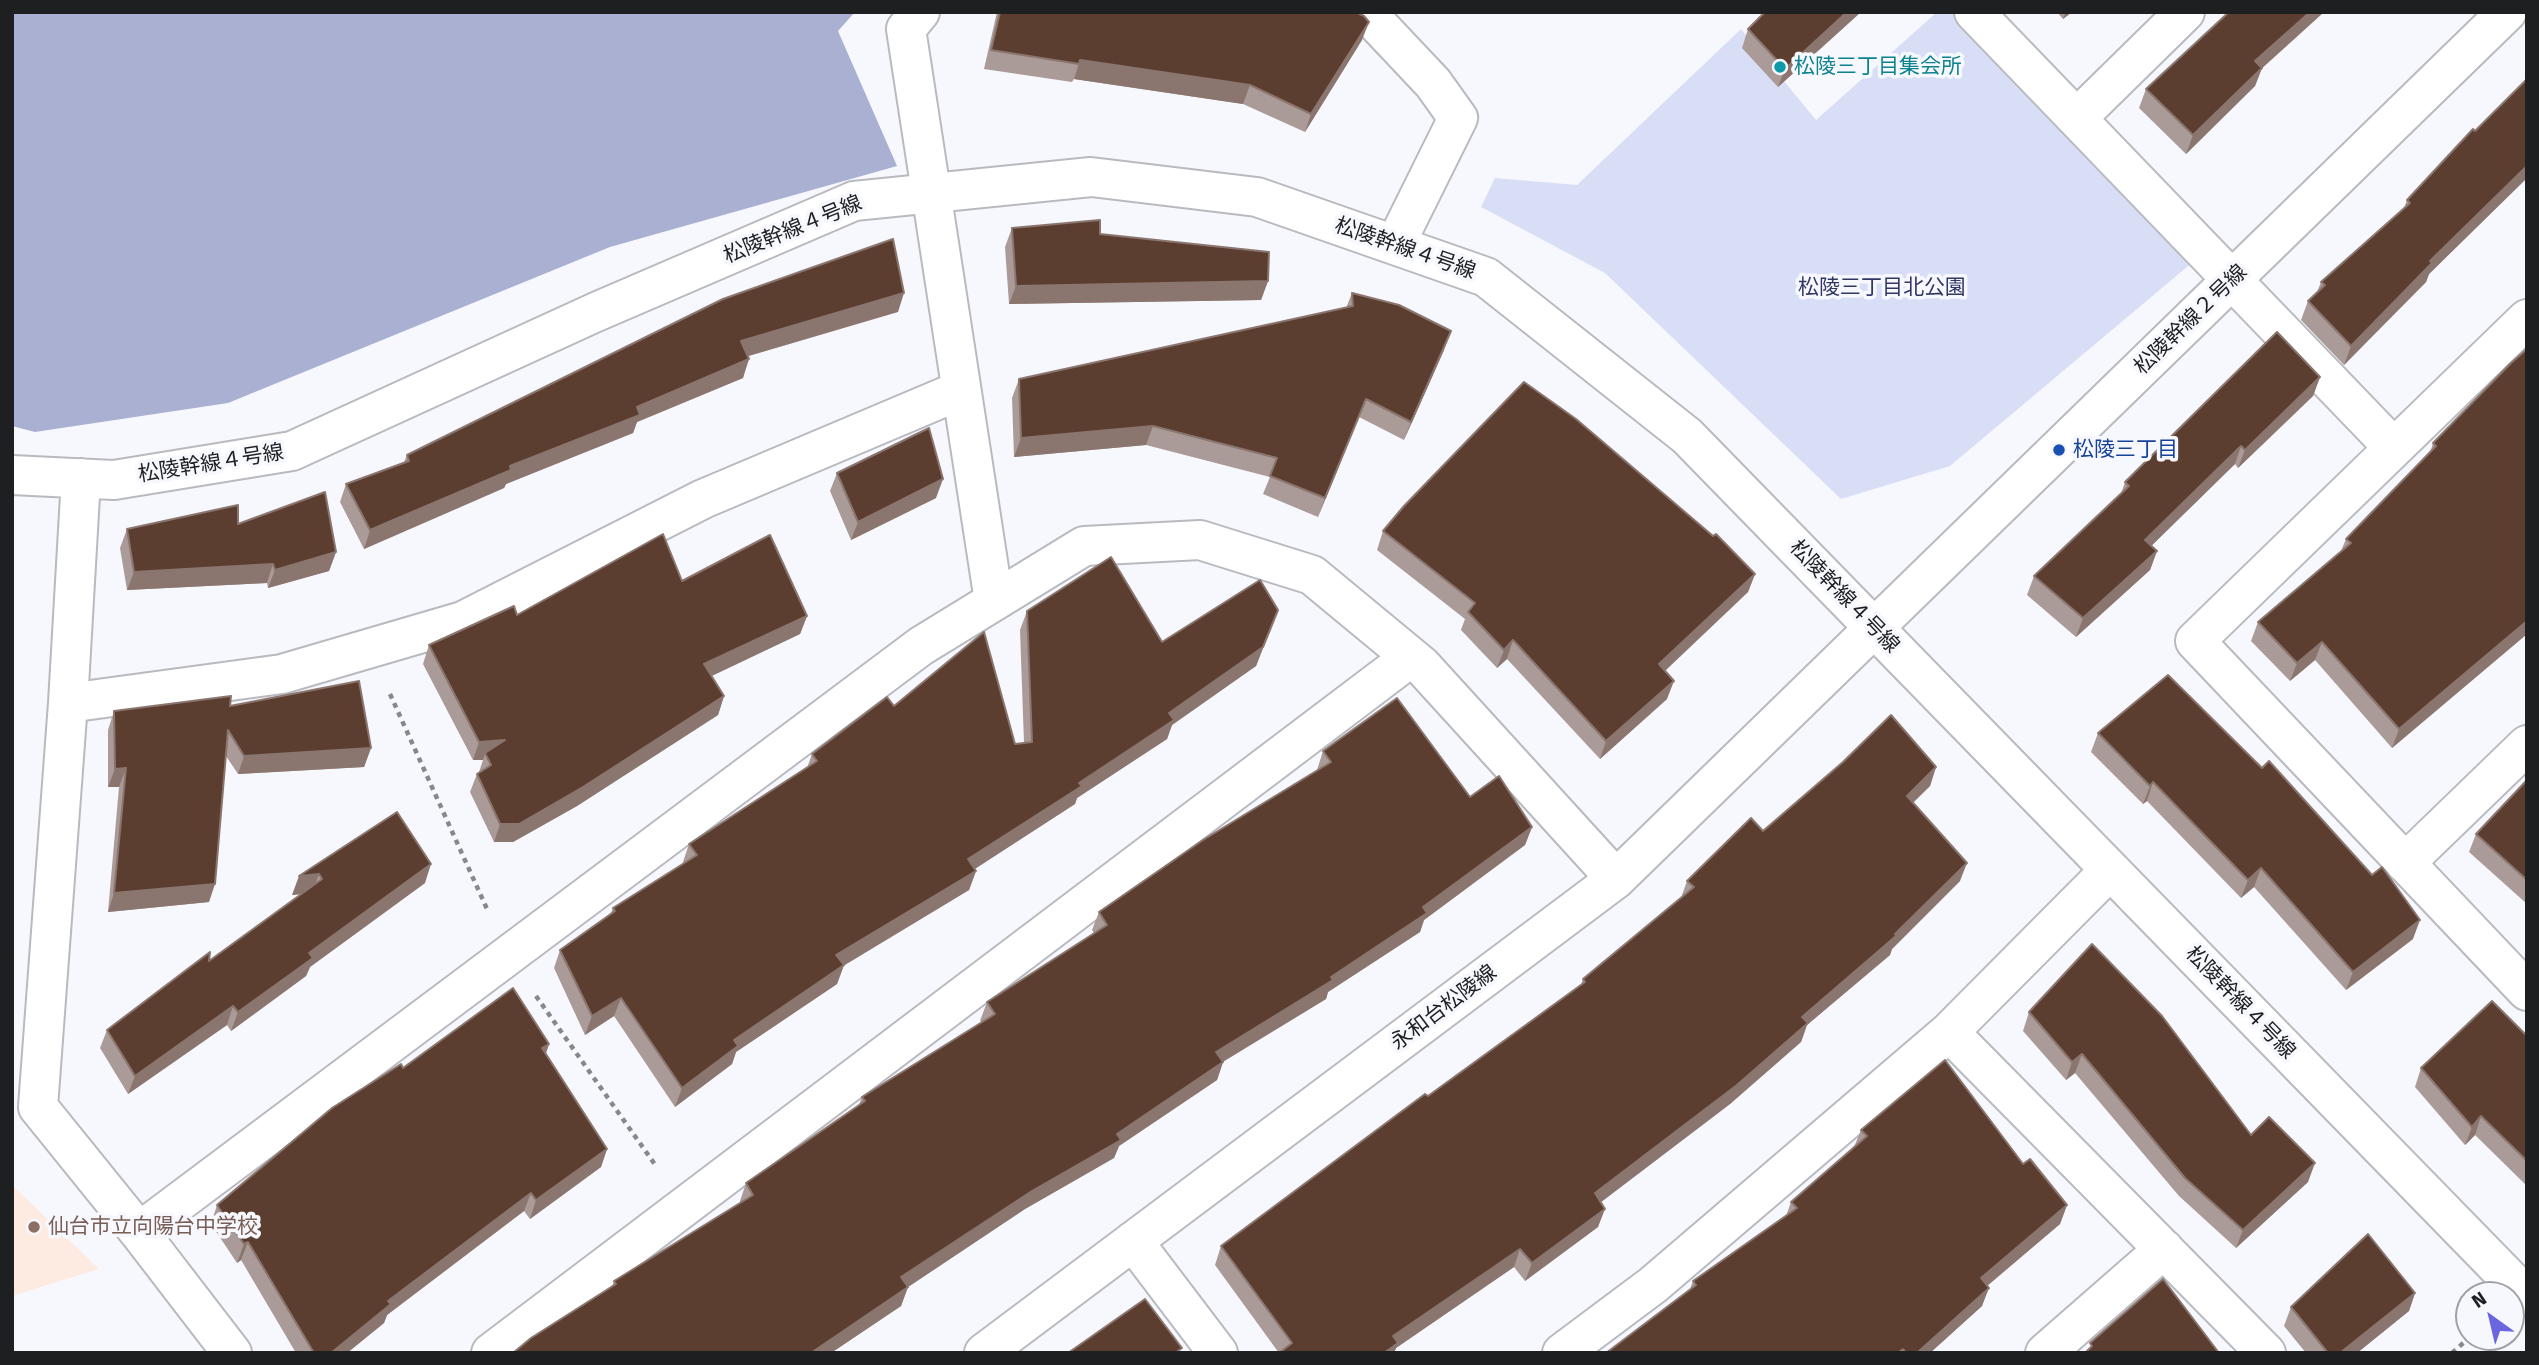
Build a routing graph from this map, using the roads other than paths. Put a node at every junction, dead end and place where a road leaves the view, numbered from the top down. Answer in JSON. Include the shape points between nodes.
{"nodes":[{"id":1,"x":920,"y":12,"type":"edge"},
{"id":2,"x":1366,"y":12,"type":"edge"},
{"id":3,"x":1974,"y":12,"type":"edge"},
{"id":4,"x":2185,"y":12,"type":"edge"},
{"id":5,"x":2507,"y":12,"type":"edge"},
{"id":6,"x":2077,"y":118,"type":"junction"},
{"id":7,"x":930,"y":193,"type":"junction"},
{"id":8,"x":1395,"y":245,"type":"junction"},
{"id":9,"x":2233,"y":279,"type":"junction"},
{"id":10,"x":2527,"y":318,"type":"edge"},
{"id":11,"x":961,"y":390,"type":"junction"},
{"id":12,"x":2394,"y":448,"type":"junction"},
{"id":13,"x":12,"y":475,"type":"edge"},
{"id":14,"x":81,"y":478,"type":"junction"},
{"id":15,"x":994,"y":601,"type":"junction"},
{"id":16,"x":1874,"y":628,"type":"junction"},
{"id":17,"x":1411,"y":657,"type":"junction"},
{"id":18,"x":68,"y":703,"type":"junction"},
{"id":19,"x":2527,"y":745,"type":"edge"},
{"id":20,"x":2405,"y":863,"type":"junction"},
{"id":21,"x":2110,"y":870,"type":"junction"},
{"id":22,"x":1616,"y":879,"type":"junction"},
{"id":23,"x":2527,"y":991,"type":"edge"},
{"id":24,"x":1949,"y":1032,"type":"junction"},
{"id":25,"x":139,"y":1232,"type":"junction"},
{"id":26,"x":1133,"y":1241,"type":"junction"},
{"id":27,"x":2164,"y":1249,"type":"junction"},
{"id":28,"x":2527,"y":1297,"type":"edge"},
{"id":29,"x":232,"y":1353,"type":"edge"},
{"id":30,"x":491,"y":1353,"type":"edge"},
{"id":31,"x":984,"y":1353,"type":"edge"},
{"id":32,"x":1218,"y":1353,"type":"edge"},
{"id":33,"x":1562,"y":1353,"type":"edge"},
{"id":34,"x":2045,"y":1353,"type":"edge"},
{"id":35,"x":2266,"y":1353,"type":"edge"}],
"edges":[{"from":1,"to":7,"type":"street","via":[[906,29]]},
{"from":2,"to":8,"type":"street","via":[[1433,83],[1458,118]]},
{"from":3,"to":6,"type":"street"},
{"from":4,"to":6,"type":"street"},
{"from":5,"to":9,"type":"street","name":"松陵幹線２号線"},
{"from":6,"to":9,"type":"street"},
{"from":7,"to":8,"type":"street","name":"松陵幹線４号線","via":[[1091,177],[1257,197]]},
{"from":7,"to":11,"type":"street"},
{"from":7,"to":14,"type":"street","name":"松陵幹線４号線","via":[[854,201],[292,451],[114,480]]},
{"from":8,"to":16,"type":"street","name":"松陵幹線４号線","via":[[1486,277],[1676,428]]},
{"from":9,"to":12,"type":"street"},
{"from":9,"to":16,"type":"street","name":"松陵幹線２号線"},
{"from":10,"to":12,"type":"street"},
{"from":11,"to":15,"type":"street"},
{"from":11,"to":18,"type":"street","via":[[703,499],[463,621],[282,674]]},
{"from":12,"to":20,"type":"street","via":[[2195,641]]},
{"from":13,"to":14,"type":"street","name":"松陵幹線４号線"},
{"from":14,"to":18,"type":"street"},
{"from":15,"to":17,"type":"street","via":[[1084,546],[1200,540],[1312,575]]},
{"from":15,"to":25,"type":"street","via":[[921,646]]},
{"from":16,"to":21,"type":"street","name":"松陵幹線４号線"},
{"from":16,"to":22,"type":"street","name":"永和台松陵線"},
{"from":17,"to":22,"type":"street"},
{"from":17,"to":30,"type":"street"},
{"from":18,"to":25,"type":"street","via":[[38,1107]]},
{"from":19,"to":20,"type":"street"},
{"from":20,"to":23,"type":"street"},
{"from":21,"to":24,"type":"street"},
{"from":21,"to":28,"type":"street","name":"松陵幹線４号線"},
{"from":22,"to":26,"type":"street","name":"永和台松陵線"},
{"from":24,"to":27,"type":"street"},
{"from":24,"to":33,"type":"street","via":[[1653,1285]]},
{"from":25,"to":29,"type":"street"},
{"from":26,"to":31,"type":"street","name":"永和台松陵線"},
{"from":26,"to":32,"type":"street"},
{"from":27,"to":34,"type":"street"},
{"from":27,"to":35,"type":"street"}]}
